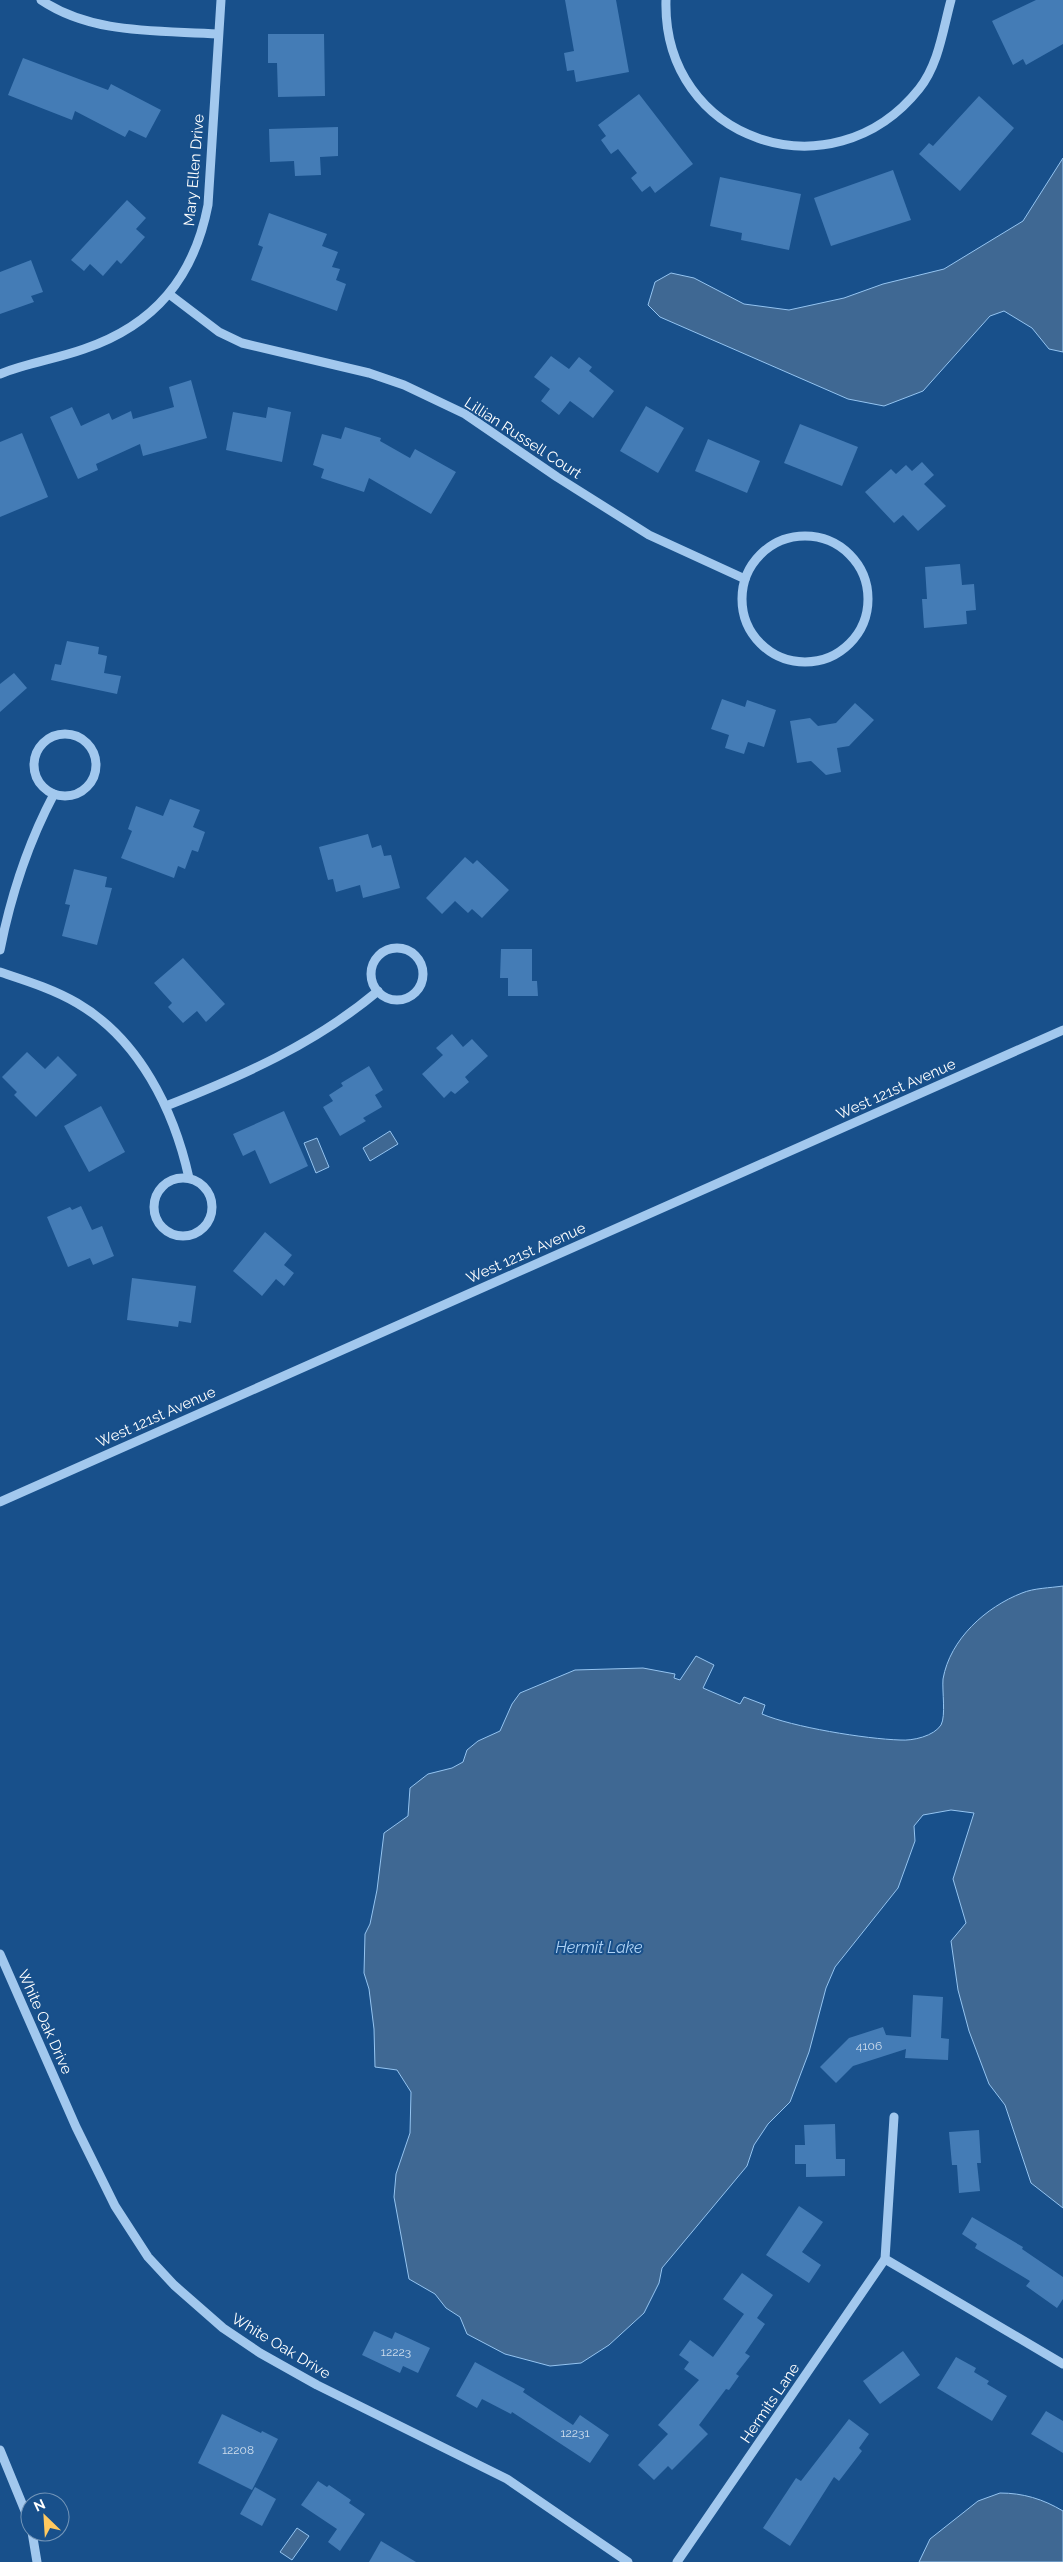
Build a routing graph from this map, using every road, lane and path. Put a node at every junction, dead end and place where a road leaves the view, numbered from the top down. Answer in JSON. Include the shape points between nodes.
{"nodes":[{"id":1,"x":41,"y":0,"type":"edge"},
{"id":2,"x":221,"y":0,"type":"edge"},
{"id":3,"x":666,"y":0,"type":"edge"},
{"id":4,"x":951,"y":0,"type":"edge"},
{"id":5,"x":218,"y":34,"type":"junction"},
{"id":6,"x":169,"y":294,"type":"junction"},
{"id":7,"x":0,"y":374,"type":"edge"},
{"id":8,"x":745,"y":579,"type":"junction"},
{"id":9,"x":54,"y":794,"type":"junction"},
{"id":10,"x":0,"y":950,"type":"edge"},
{"id":11,"x":0,"y":972,"type":"edge"},
{"id":12,"x":378,"y":991,"type":"junction"},
{"id":13,"x":1063,"y":1030,"type":"edge"},
{"id":14,"x":166,"y":1106,"type":"junction"},
{"id":15,"x":190,"y":1178,"type":"junction"},
{"id":16,"x":0,"y":1502,"type":"edge"},
{"id":17,"x":0,"y":1954,"type":"edge"},
{"id":18,"x":894,"y":2117,"type":"dead end"},
{"id":19,"x":885,"y":2259,"type":"junction"},
{"id":20,"x":1063,"y":2364,"type":"edge"},
{"id":21,"x":0,"y":2450,"type":"edge"},
{"id":22,"x":20,"y":2499,"type":"edge"},
{"id":23,"x":34,"y":2542,"type":"edge"},
{"id":24,"x":37,"y":2562,"type":"edge"},
{"id":25,"x":628,"y":2562,"type":"edge"},
{"id":26,"x":677,"y":2562,"type":"edge"}],
"edges":[{"from":1,"to":5,"type":"street","via":[[74,17],[107,27]]},
{"from":2,"to":5,"type":"street","name":"Mary Ellen Drive"},
{"from":3,"to":4,"type":"street","via":[[665,19],[682,75],[714,114],[759,139],[786,146],[814,148],[848,140],[874,129],[898,112],[920,88],[934,63]]},
{"from":5,"to":6,"type":"street","name":"Mary Ellen Drive","via":[[202,235],[190,264]]},
{"from":6,"to":7,"type":"street","name":"Mary Ellen Drive","via":[[138,322],[114,337],[83,350]]},
{"from":6,"to":8,"type":"street","name":"Lillian Russell Court","via":[[219,332],[242,342],[396,382],[465,414],[649,535]]},
{"from":8,"to":8,"type":"street","via":[[745,620],[755,638],[770,652],[789,660],[809,662],[847,647],[860,630],[867,611],[868,590],[861,570],[848,553],[831,542],[810,536],[789,538],[770,546],[755,561]]},
{"from":9,"to":9,"type":"street","via":[[39,782],[35,773],[36,751],[43,742],[56,735],[81,737],[96,757],[92,781],[76,794]]},
{"from":9,"to":10,"type":"street","via":[[33,837],[8,911]]},
{"from":11,"to":14,"type":"street","via":[[45,987],[107,1024],[125,1042]]},
{"from":12,"to":12,"type":"street","via":[[393,1000],[401,1000],[416,992],[421,985],[423,968],[414,954],[398,948],[382,953],[372,967],[371,976]]},
{"from":12,"to":14,"type":"street","via":[[286,1054]]},
{"from":13,"to":16,"type":"street","name":"West 121st Avenue"},
{"from":14,"to":15,"type":"street"},
{"from":15,"to":15,"type":"street","via":[[208,1190],[211,1216],[202,1230],[194,1235],[176,1236],[167,1232],[155,1217],[155,1198],[167,1182]]},
{"from":17,"to":25,"type":"street","name":"White Oak Drive","via":[[76,2127],[115,2206],[148,2257],[174,2285],[223,2328],[260,2353],[507,2479]]},
{"from":18,"to":19,"type":"street"},
{"from":19,"to":20,"type":"street"},
{"from":19,"to":26,"type":"street","name":"Hermits Lane"},
{"from":21,"to":22,"type":"street"},
{"from":23,"to":24,"type":"street"}]}
